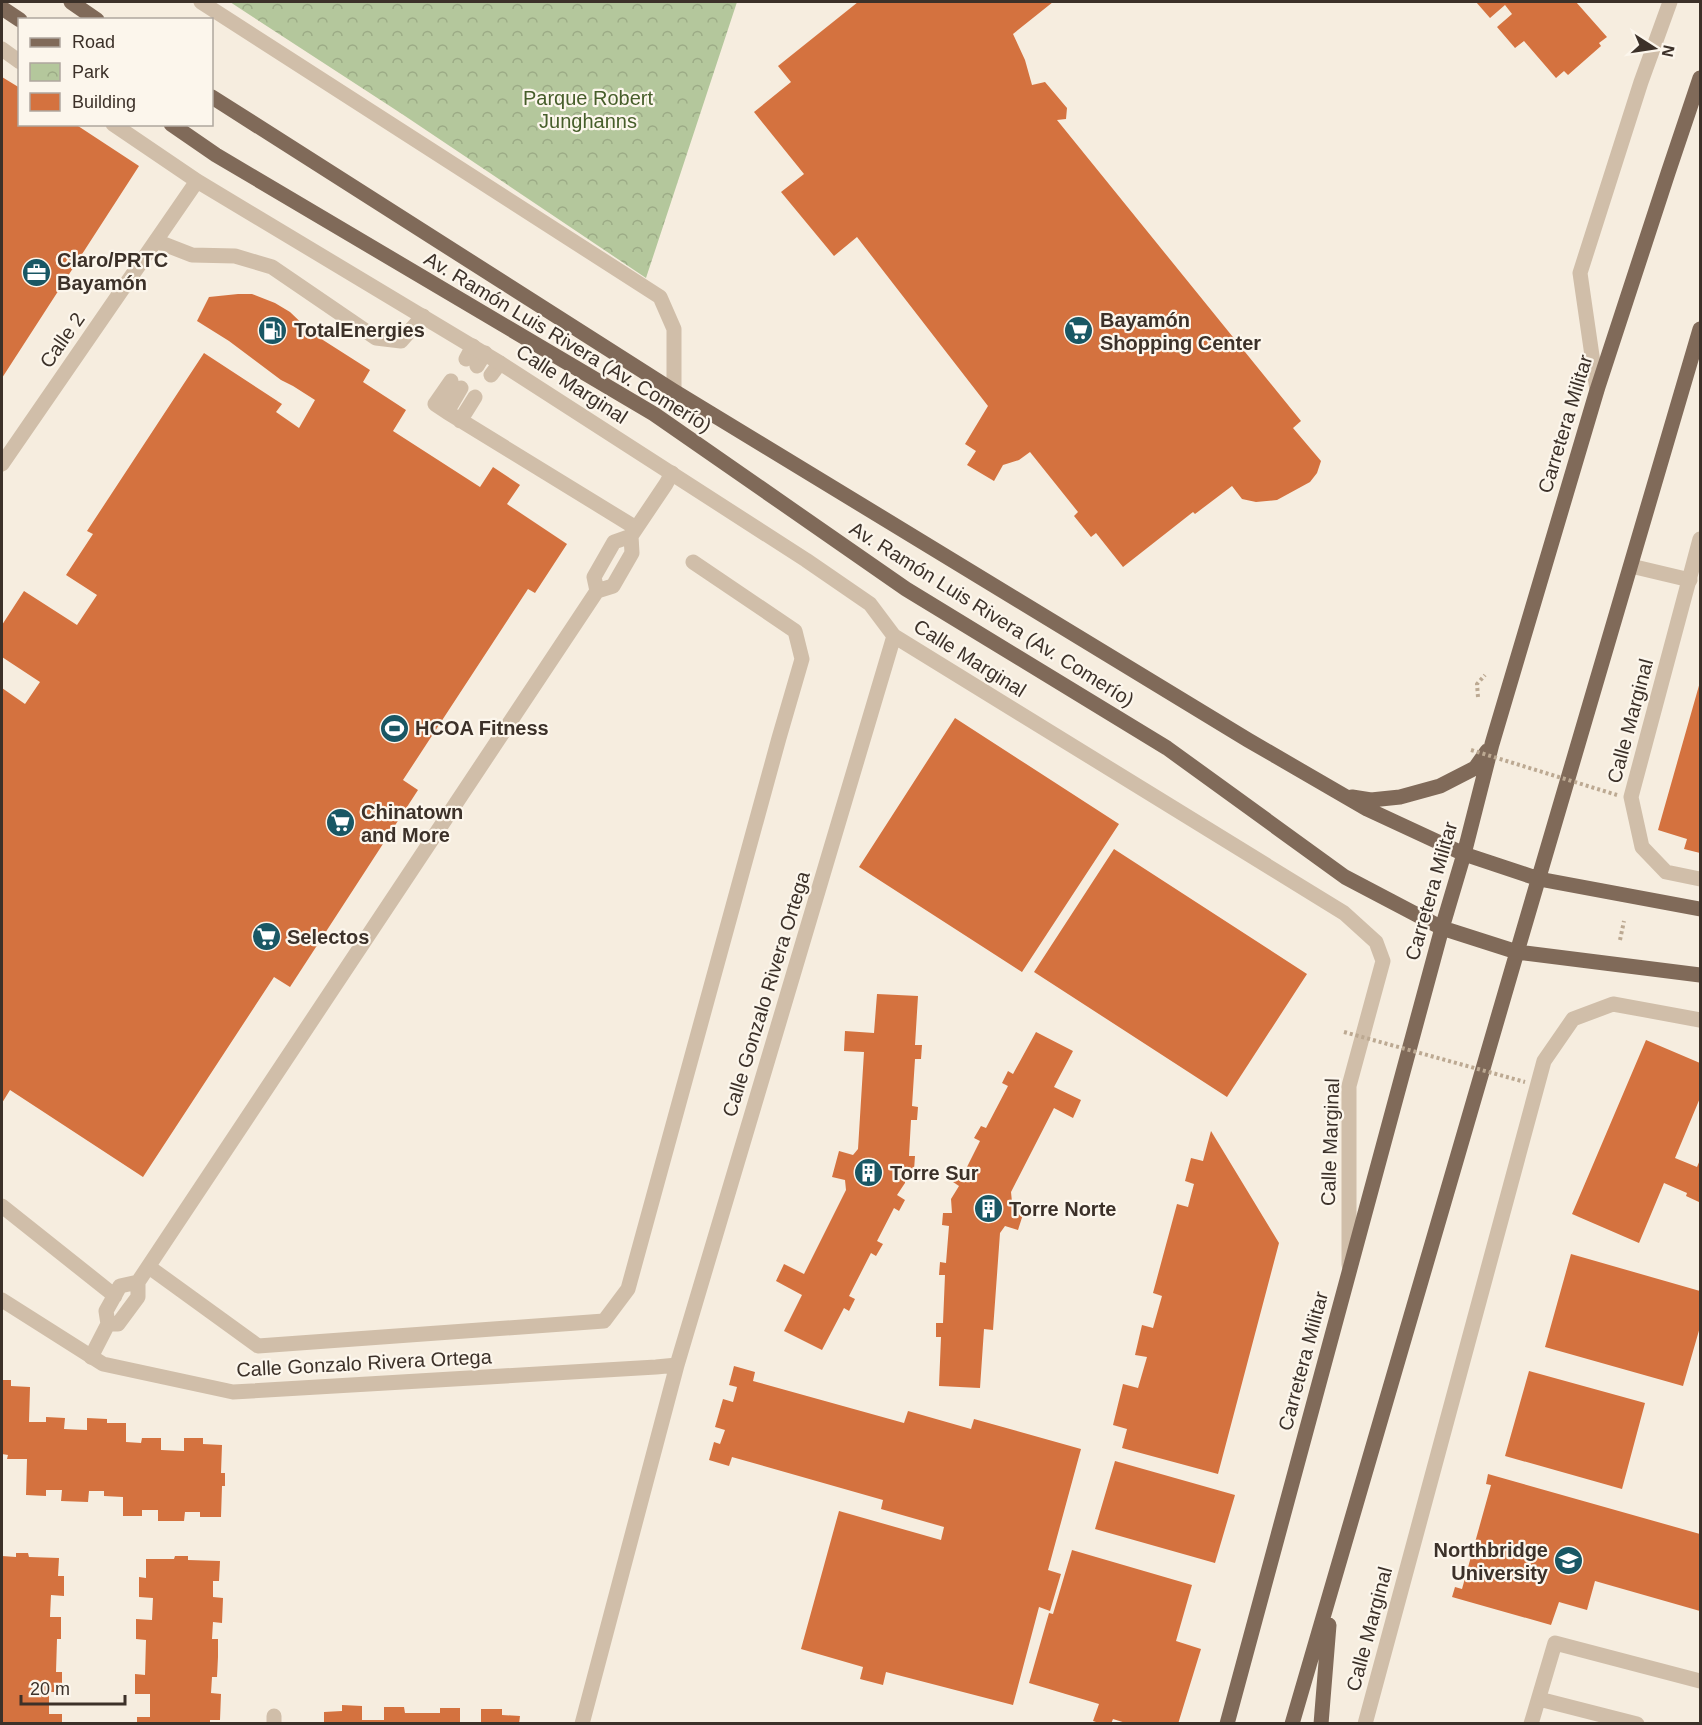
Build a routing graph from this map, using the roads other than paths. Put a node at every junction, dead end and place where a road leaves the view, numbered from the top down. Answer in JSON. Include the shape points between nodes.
{"nodes":[{"id":1,"x":71,"y":2,"type":"edge"},
{"id":2,"x":201,"y":2,"type":"edge"},
{"id":3,"x":1670,"y":2,"type":"edge"},
{"id":4,"x":2,"y":8,"type":"edge"},
{"id":5,"x":94,"y":18,"type":"edge"},
{"id":6,"x":18,"y":19,"type":"edge"},
{"id":7,"x":2,"y":50,"type":"edge"},
{"id":8,"x":18,"y":61,"type":"edge"},
{"id":9,"x":1701,"y":78,"type":"edge"},
{"id":10,"x":213,"y":98,"type":"edge"},
{"id":11,"x":116,"y":126,"type":"edge"},
{"id":12,"x":174,"y":126,"type":"edge"},
{"id":13,"x":198,"y":181,"type":"junction"},
{"id":14,"x":156,"y":241,"type":"junction"},
{"id":15,"x":423,"y":316,"type":"junction"},
{"id":16,"x":1701,"y":329,"type":"edge"},
{"id":17,"x":456,"y":384,"type":"dead end"},
{"id":18,"x":1597,"y":390,"type":"junction"},
{"id":19,"x":674,"y":391,"type":"junction"},
{"id":20,"x":475,"y":397,"type":"dead end"},
{"id":21,"x":460,"y":421,"type":"junction"},
{"id":22,"x":2,"y":464,"type":"edge"},
{"id":23,"x":672,"y":473,"type":"junction"},
{"id":24,"x":633,"y":532,"type":"junction"},
{"id":25,"x":1701,"y":539,"type":"edge"},
{"id":26,"x":693,"y":562,"type":"dead end"},
{"id":27,"x":1631,"y":566,"type":"junction"},
{"id":28,"x":1689,"y":580,"type":"junction"},
{"id":29,"x":894,"y":636,"type":"junction"},
{"id":30,"x":1492,"y":744,"type":"junction"},
{"id":31,"x":1345,"y":796,"type":"junction"},
{"id":32,"x":1464,"y":854,"type":"junction"},
{"id":33,"x":1539,"y":879,"type":"junction"},
{"id":34,"x":1701,"y":879,"type":"edge"},
{"id":35,"x":1701,"y":909,"type":"edge"},
{"id":36,"x":1442,"y":928,"type":"junction"},
{"id":37,"x":1516,"y":952,"type":"junction"},
{"id":38,"x":1701,"y":975,"type":"edge"},
{"id":39,"x":1701,"y":1020,"type":"edge"},
{"id":40,"x":2,"y":1206,"type":"edge"},
{"id":41,"x":149,"y":1267,"type":"junction"},
{"id":42,"x":1349,"y":1273,"type":"junction"},
{"id":43,"x":138,"y":1282,"type":"junction"},
{"id":44,"x":115,"y":1296,"type":"junction"},
{"id":45,"x":2,"y":1300,"type":"edge"},
{"id":46,"x":108,"y":1324,"type":"junction"},
{"id":47,"x":91,"y":1357,"type":"junction"},
{"id":48,"x":677,"y":1365,"type":"junction"},
{"id":49,"x":1332,"y":1590,"type":"junction"},
{"id":50,"x":1701,"y":1681,"type":"edge"},
{"id":51,"x":1539,"y":1699,"type":"junction"},
{"id":52,"x":582,"y":1724,"type":"edge"},
{"id":53,"x":1227,"y":1724,"type":"edge"},
{"id":54,"x":1292,"y":1724,"type":"edge"},
{"id":55,"x":1321,"y":1724,"type":"edge"},
{"id":56,"x":1365,"y":1724,"type":"edge"},
{"id":57,"x":1531,"y":1724,"type":"edge"},
{"id":58,"x":1638,"y":1724,"type":"edge"}],
"edges":[{"from":1,"to":5,"type":"main road"},
{"from":2,"to":19,"type":"street","via":[[660,297],[674,330]]},
{"from":3,"to":18,"type":"street","via":[[1580,273]]},
{"from":4,"to":6,"type":"main road"},
{"from":7,"to":8,"type":"street"},
{"from":9,"to":18,"type":"main road","name":"Carretera Militar"},
{"from":10,"to":19,"type":"main road","name":"Av. Ramón Luis Rivera (Av. Comerío)"},
{"from":11,"to":13,"type":"street","name":"Calle Marginal"},
{"from":12,"to":36,"type":"main road","name":"Av. Ramón Luis Rivera (Av. Comerío)","via":[[216,155],[654,414],[906,589],[1167,748],[1345,877]]},
{"from":13,"to":14,"type":"street","name":"Calle 2"},
{"from":13,"to":15,"type":"street","name":"Calle Marginal"},
{"from":14,"to":15,"type":"street","via":[[192,255],[235,256],[273,267],[376,338],[401,341]]},
{"from":14,"to":22,"type":"street","name":"Calle 2"},
{"from":15,"to":23,"type":"street","name":"Calle Marginal","via":[[475,356]]},
{"from":16,"to":27,"type":"main road"},
{"from":17,"to":21,"type":"street","via":[[447,412]]},
{"from":18,"to":30,"type":"main road","name":"Carretera Militar"},
{"from":19,"to":31,"type":"main road","name":"Av. Ramón Luis Rivera (Av. Comerío)"},
{"from":20,"to":21,"type":"street"},
{"from":21,"to":24,"type":"street"},
{"from":23,"to":24,"type":"street"},
{"from":23,"to":29,"type":"street","name":"Calle Marginal","via":[[870,604]]},
{"from":24,"to":41,"type":"street","via":[[614,542],[594,577],[597,591]]},
{"from":25,"to":28,"type":"street","name":"Calle Marginal"},
{"from":26,"to":41,"type":"street","via":[[795,631],[802,659],[628,1289],[604,1322],[258,1347]]},
{"from":27,"to":28,"type":"street"},
{"from":27,"to":33,"type":"main road"},
{"from":28,"to":34,"type":"street","name":"Calle Marginal","via":[[1631,797],[1642,847],[1666,872]]},
{"from":29,"to":42,"type":"street","name":"Calle Marginal","via":[[1344,913],[1376,942],[1383,961],[1349,1086]]},
{"from":29,"to":48,"type":"street","name":"Calle Gonzalo Rivera Ortega"},
{"from":30,"to":31,"type":"main road","via":[[1475,768],[1440,786],[1390,798]]},
{"from":30,"to":32,"type":"main road","name":"Carretera Militar"},
{"from":31,"to":32,"type":"main road","name":"Av. Ramón Luis Rivera (Av. Comerío)"},
{"from":32,"to":33,"type":"main road","name":"Av. Ramón Luis Rivera (Av. Comerío)"},
{"from":32,"to":36,"type":"main road","name":"Carretera Militar"},
{"from":33,"to":35,"type":"main road","name":"Av. Ramón Luis Rivera (Av. Comerío)"},
{"from":33,"to":37,"type":"main road"},
{"from":36,"to":37,"type":"main road","name":"Av. Ramón Luis Rivera (Av. Comerío)"},
{"from":36,"to":42,"type":"main road","name":"Carretera Militar"},
{"from":37,"to":38,"type":"main road","name":"Av. Ramón Luis Rivera (Av. Comerío)"},
{"from":37,"to":49,"type":"main road"},
{"from":39,"to":56,"type":"street","name":"Calle Marginal","via":[[1613,1004],[1573,1019],[1544,1061]]},
{"from":40,"to":44,"type":"street"},
{"from":41,"to":43,"type":"street"},
{"from":42,"to":53,"type":"main road","name":"Carretera Militar"},
{"from":43,"to":44,"type":"street","via":[[120,1286]]},
{"from":43,"to":46,"type":"street","via":[[138,1297],[118,1324]]},
{"from":44,"to":46,"type":"street","via":[[106,1311]]},
{"from":45,"to":47,"type":"street","name":"Calle Gonzalo Rivera Ortega"},
{"from":46,"to":47,"type":"street"},
{"from":47,"to":48,"type":"street","name":"Calle Gonzalo Rivera Ortega","via":[[103,1364],[233,1392]]},
{"from":48,"to":52,"type":"street","name":"Calle Gonzalo Rivera Ortega"},
{"from":49,"to":54,"type":"main road"},
{"from":49,"to":55,"type":"main road"},
{"from":50,"to":51,"type":"street","via":[[1555,1643]]},
{"from":51,"to":57,"type":"street"},
{"from":51,"to":58,"type":"street"}]}
